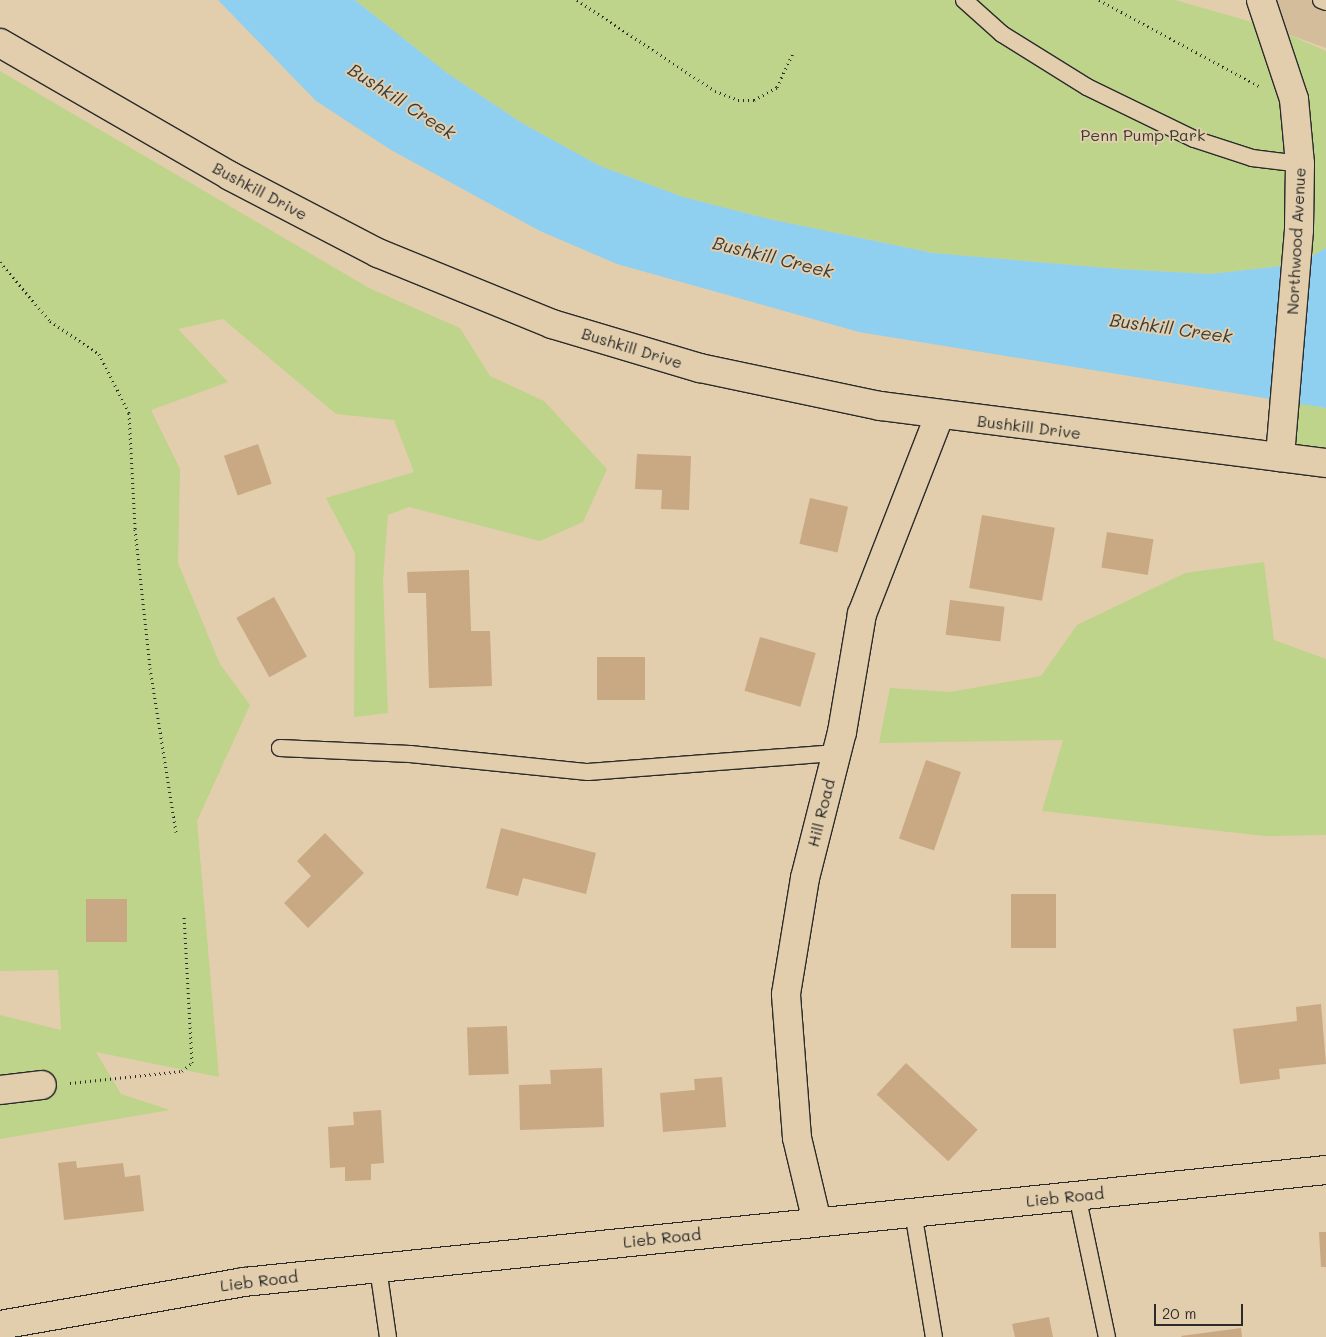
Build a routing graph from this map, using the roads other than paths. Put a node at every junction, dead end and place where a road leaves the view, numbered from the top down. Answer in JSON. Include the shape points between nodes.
{"nodes":[{"id":1,"x":964,"y":0,"type":"edge"},
{"id":2,"x":1261,"y":0,"type":"edge"},
{"id":3,"x":1321,"y":0,"type":"edge"},
{"id":4,"x":1326,"y":2,"type":"edge"},
{"id":5,"x":0,"y":43,"type":"edge"},
{"id":6,"x":1300,"y":164,"type":"junction"},
{"id":7,"x":939,"y":416,"type":"junction"},
{"id":8,"x":1280,"y":457,"type":"junction"},
{"id":9,"x":1326,"y":463,"type":"edge"},
{"id":10,"x":280,"y":748,"type":"dead end"},
{"id":11,"x":836,"y":753,"type":"junction"},
{"id":12,"x":42,"y":1085,"type":"road end"},
{"id":13,"x":0,"y":1090,"type":"edge"},
{"id":14,"x":1326,"y":1170,"type":"edge"},
{"id":15,"x":1077,"y":1195,"type":"junction"},
{"id":16,"x":913,"y":1212,"type":"junction"},
{"id":17,"x":817,"y":1222,"type":"junction"},
{"id":18,"x":378,"y":1268,"type":"junction"},
{"id":19,"x":0,"y":1325,"type":"edge"},
{"id":20,"x":388,"y":1337,"type":"edge"},
{"id":21,"x":934,"y":1337,"type":"edge"},
{"id":22,"x":1107,"y":1337,"type":"edge"}],
"edges":[{"from":1,"to":6,"type":"lane","via":[[1002,34],[1087,87],[1194,139],[1252,158]]},
{"from":2,"to":6,"type":"street","name":"Northwood Avenue","via":[[1294,99]]},
{"from":3,"to":4,"type":"lane"},
{"from":5,"to":7,"type":"street","name":"Bushkill Drive","via":[[230,176],[378,253],[501,305],[700,368]]},
{"from":6,"to":8,"type":"street","name":"Northwood Avenue","via":[[1300,230]]},
{"from":7,"to":8,"type":"street","name":"Bushkill Drive"},
{"from":7,"to":11,"type":"street","name":"Hill Road","via":[[862,614]]},
{"from":8,"to":9,"type":"street","name":"Bushkill Drive"},
{"from":10,"to":11,"type":"lane","via":[[410,754],[588,772],[683,768]]},
{"from":11,"to":17,"type":"street","name":"Hill Road","via":[[804,878],[786,994],[797,1138]]},
{"from":12,"to":13,"type":"street"},
{"from":14,"to":15,"type":"street","name":"Lieb Road"},
{"from":15,"to":16,"type":"street","name":"Lieb Road"},
{"from":15,"to":22,"type":"lane"},
{"from":16,"to":17,"type":"street","name":"Lieb Road"},
{"from":16,"to":21,"type":"lane"},
{"from":17,"to":18,"type":"street","name":"Lieb Road"},
{"from":18,"to":19,"type":"street","name":"Lieb Road","via":[[244,1282]]},
{"from":18,"to":20,"type":"lane"}]}
